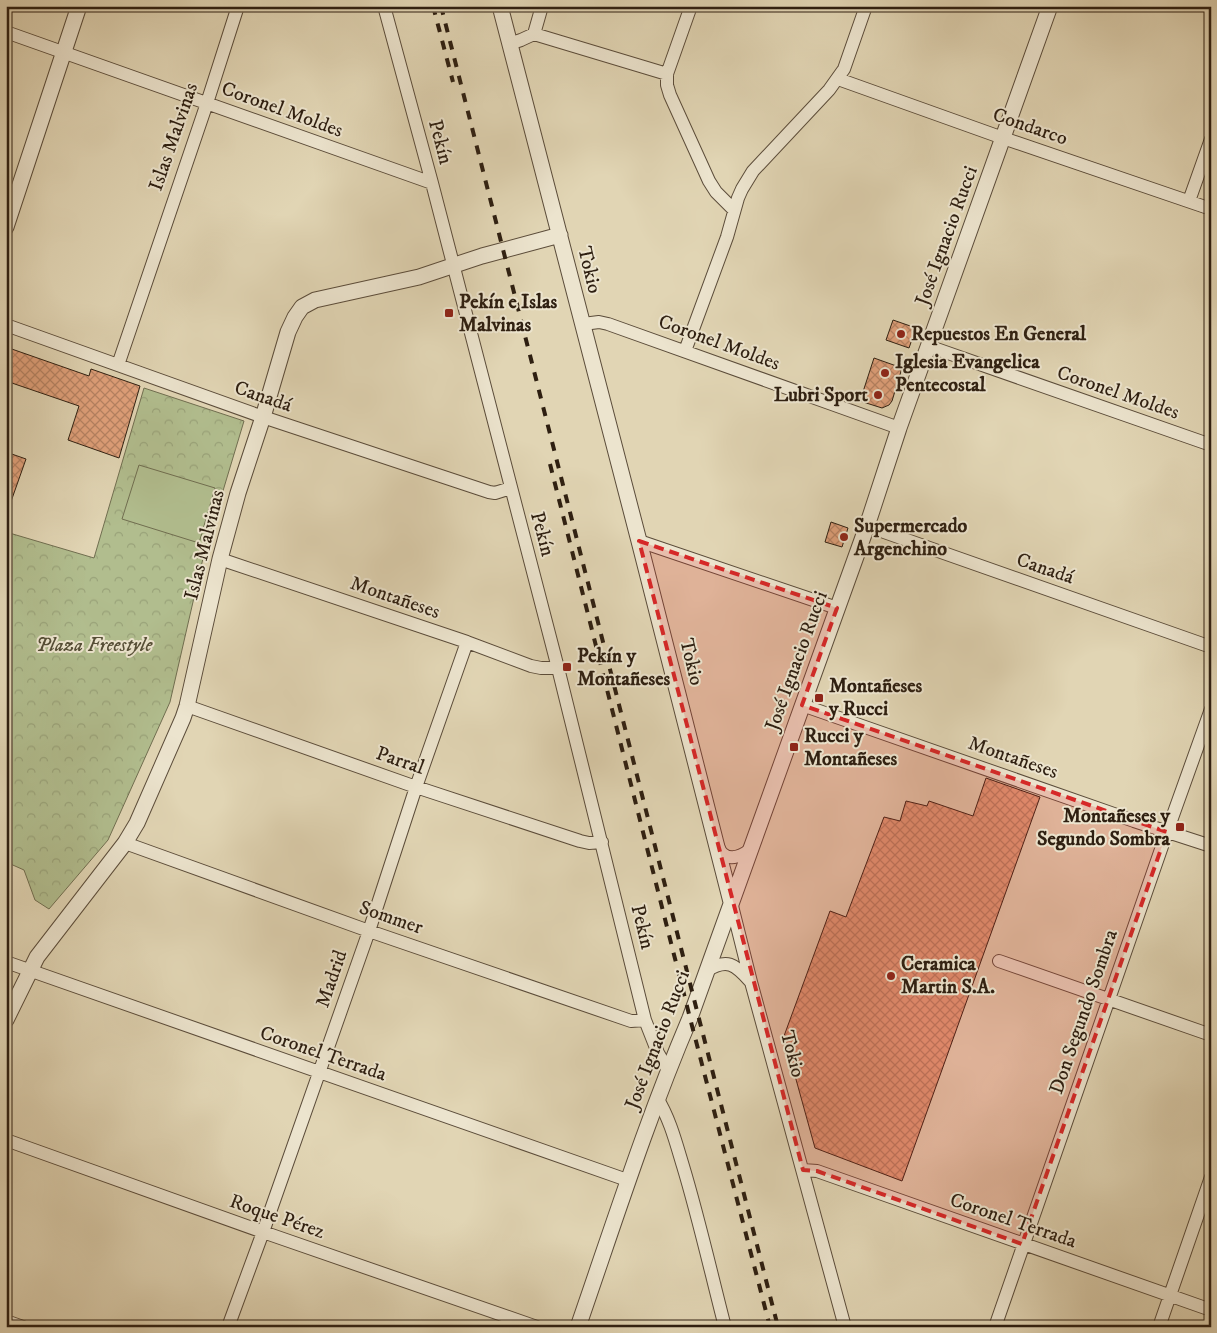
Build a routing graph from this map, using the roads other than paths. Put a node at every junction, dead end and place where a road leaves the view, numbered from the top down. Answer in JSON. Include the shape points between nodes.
{"nodes":[{"id":1,"x":79,"y":6,"type":"edge"},
{"id":2,"x":238,"y":6,"type":"edge"},
{"id":3,"x":384,"y":6,"type":"edge"},
{"id":4,"x":500,"y":6,"type":"edge"},
{"id":5,"x":542,"y":6,"type":"edge"},
{"id":6,"x":691,"y":6,"type":"edge"},
{"id":7,"x":866,"y":6,"type":"edge"},
{"id":8,"x":1050,"y":6,"type":"edge"},
{"id":9,"x":6,"y":32,"type":"edge"},
{"id":10,"x":534,"y":34,"type":"junction"},
{"id":11,"x":509,"y":44,"type":"junction"},
{"id":12,"x":64,"y":53,"type":"junction"},
{"id":13,"x":667,"y":74,"type":"junction"},
{"id":14,"x":838,"y":79,"type":"junction"},
{"id":15,"x":207,"y":103,"type":"junction"},
{"id":16,"x":1003,"y":138,"type":"junction"},
{"id":17,"x":1211,"y":139,"type":"edge"},
{"id":18,"x":432,"y":183,"type":"junction"},
{"id":19,"x":1189,"y":201,"type":"junction"},
{"id":20,"x":1211,"y":209,"type":"edge"},
{"id":21,"x":734,"y":210,"type":"junction"},
{"id":22,"x":6,"y":227,"type":"edge"},
{"id":23,"x":560,"y":235,"type":"junction"},
{"id":24,"x":453,"y":265,"type":"junction"},
{"id":25,"x":583,"y":324,"type":"junction"},
{"id":26,"x":6,"y":325,"type":"edge"},
{"id":27,"x":928,"y":346,"type":"junction"},
{"id":28,"x":685,"y":350,"type":"junction"},
{"id":29,"x":118,"y":365,"type":"junction"},
{"id":30,"x":263,"y":417,"type":"junction"},
{"id":31,"x":899,"y":428,"type":"junction"},
{"id":32,"x":1211,"y":446,"type":"edge"},
{"id":33,"x":510,"y":488,"type":"junction"},
{"id":34,"x":867,"y":526,"type":"junction"},
{"id":35,"x":640,"y":541,"type":"junction"},
{"id":36,"x":220,"y":558,"type":"junction"},
{"id":37,"x":837,"y":608,"type":"junction"},
{"id":38,"x":467,"y":642,"type":"junction"},
{"id":39,"x":1211,"y":647,"type":"edge"},
{"id":40,"x":558,"y":668,"type":"junction"},
{"id":41,"x":802,"y":705,"type":"junction"},
{"id":42,"x":187,"y":706,"type":"junction"},
{"id":43,"x":1211,"y":710,"type":"edge"},
{"id":44,"x":416,"y":787,"type":"junction"},
{"id":45,"x":1167,"y":832,"type":"junction"},
{"id":46,"x":602,"y":842,"type":"junction"},
{"id":47,"x":716,"y":842,"type":"junction"},
{"id":48,"x":125,"y":844,"type":"junction"},
{"id":49,"x":1211,"y":846,"type":"edge"},
{"id":50,"x":750,"y":850,"type":"junction"},
{"id":51,"x":731,"y":902,"type":"junction"},
{"id":52,"x":369,"y":931,"type":"junction"},
{"id":53,"x":998,"y":961,"type":"dead end"},
{"id":54,"x":6,"y":962,"type":"edge"},
{"id":55,"x":31,"y":970,"type":"junction"},
{"id":56,"x":706,"y":971,"type":"junction"},
{"id":57,"x":751,"y":982,"type":"junction"},
{"id":58,"x":1109,"y":1000,"type":"junction"},
{"id":59,"x":6,"y":1020,"type":"edge"},
{"id":60,"x":645,"y":1020,"type":"junction"},
{"id":61,"x":1211,"y":1035,"type":"edge"},
{"id":62,"x":668,"y":1070,"type":"junction"},
{"id":63,"x":320,"y":1072,"type":"junction"},
{"id":64,"x":657,"y":1098,"type":"junction"},
{"id":65,"x":6,"y":1140,"type":"edge"},
{"id":66,"x":803,"y":1170,"type":"junction"},
{"id":67,"x":1211,"y":1177,"type":"edge"},
{"id":68,"x":628,"y":1180,"type":"junction"},
{"id":69,"x":263,"y":1232,"type":"junction"},
{"id":70,"x":1022,"y":1244,"type":"junction"},
{"id":71,"x":1170,"y":1295,"type":"junction"},
{"id":72,"x":1211,"y":1310,"type":"edge"},
{"id":73,"x":6,"y":1321,"type":"edge"},
{"id":74,"x":23,"y":1327,"type":"edge"},
{"id":75,"x":228,"y":1327,"type":"edge"},
{"id":76,"x":537,"y":1327,"type":"edge"},
{"id":77,"x":578,"y":1327,"type":"edge"},
{"id":78,"x":725,"y":1327,"type":"edge"},
{"id":79,"x":846,"y":1327,"type":"edge"},
{"id":80,"x":995,"y":1327,"type":"edge"},
{"id":81,"x":1159,"y":1327,"type":"edge"}],
"edges":[{"from":1,"to":12,"type":"street"},
{"from":2,"to":15,"type":"street","name":"Islas Malvinas"},
{"from":3,"to":18,"type":"street","name":"Pekín"},
{"from":4,"to":11,"type":"street","name":"Tokio"},
{"from":5,"to":10,"type":"street"},
{"from":6,"to":13,"type":"street"},
{"from":7,"to":14,"type":"street"},
{"from":8,"to":16,"type":"street","name":"José Ignacio Rucci"},
{"from":9,"to":12,"type":"street","name":"Coronel Moldes"},
{"from":10,"to":11,"type":"street"},
{"from":10,"to":13,"type":"street"},
{"from":11,"to":23,"type":"street","name":"Tokio"},
{"from":12,"to":15,"type":"street","name":"Coronel Moldes"},
{"from":12,"to":22,"type":"street"},
{"from":13,"to":21,"type":"street","via":[[670,95],[709,181]]},
{"from":14,"to":16,"type":"street","name":"Condarco"},
{"from":14,"to":21,"type":"street","via":[[753,171]]},
{"from":15,"to":18,"type":"street","name":"Coronel Moldes"},
{"from":15,"to":29,"type":"street","name":"Islas Malvinas"},
{"from":16,"to":19,"type":"street","name":"Condarco"},
{"from":16,"to":27,"type":"street","name":"José Ignacio Rucci"},
{"from":17,"to":19,"type":"street"},
{"from":18,"to":24,"type":"street","name":"Pekín"},
{"from":19,"to":20,"type":"street","name":"Condarco"},
{"from":21,"to":28,"type":"street"},
{"from":23,"to":24,"type":"street","name":"Islas Malvinas"},
{"from":23,"to":25,"type":"street","name":"Tokio"},
{"from":24,"to":30,"type":"street","name":"Islas Malvinas","via":[[419,277],[315,300],[302,307],[288,332]]},
{"from":24,"to":33,"type":"street","name":"Pekín"},
{"from":25,"to":28,"type":"street","name":"Coronel Moldes","via":[[608,324]]},
{"from":25,"to":35,"type":"street","name":"Tokio"},
{"from":26,"to":29,"type":"street","name":"Canadá"},
{"from":27,"to":31,"type":"street","name":"José Ignacio Rucci"},
{"from":27,"to":32,"type":"street","name":"Coronel Moldes"},
{"from":28,"to":31,"type":"street","name":"Coronel Moldes"},
{"from":29,"to":30,"type":"street","name":"Canadá"},
{"from":30,"to":33,"type":"street","name":"Canadá","via":[[489,492]]},
{"from":30,"to":36,"type":"street","name":"Islas Malvinas"},
{"from":31,"to":34,"type":"street","name":"José Ignacio Rucci"},
{"from":33,"to":40,"type":"street","name":"Pekín"},
{"from":34,"to":37,"type":"street","name":"José Ignacio Rucci"},
{"from":34,"to":39,"type":"street","name":"Canadá"},
{"from":35,"to":37,"type":"street"},
{"from":35,"to":47,"type":"street","name":"Tokio"},
{"from":36,"to":38,"type":"street","name":"Montañeses"},
{"from":36,"to":42,"type":"street","name":"Islas Malvinas"},
{"from":37,"to":41,"type":"street","name":"José Ignacio Rucci"},
{"from":38,"to":40,"type":"street","name":"Montañeses","via":[[531,666]]},
{"from":38,"to":44,"type":"street","name":"Madrid"},
{"from":40,"to":46,"type":"street","name":"Pekín"},
{"from":41,"to":45,"type":"street","name":"Montañeses"},
{"from":41,"to":50,"type":"street","name":"José Ignacio Rucci"},
{"from":42,"to":44,"type":"street","name":"Parral"},
{"from":42,"to":48,"type":"street","name":"Islas Malvinas"},
{"from":43,"to":45,"type":"street","name":"Don Segundo Sombra"},
{"from":44,"to":46,"type":"street","name":"Parral","via":[[580,842]]},
{"from":44,"to":52,"type":"street","name":"Madrid"},
{"from":45,"to":49,"type":"street","name":"Montañeses"},
{"from":45,"to":58,"type":"street","name":"Don Segundo Sombra"},
{"from":46,"to":60,"type":"street","name":"Pekín"},
{"from":47,"to":50,"type":"street","via":[[728,856],[740,856]]},
{"from":47,"to":51,"type":"street","name":"Tokio"},
{"from":48,"to":52,"type":"street","name":"Sommer"},
{"from":48,"to":55,"type":"street","name":"Islas Malvinas","via":[[37,957]]},
{"from":50,"to":51,"type":"street","name":"José Ignacio Rucci"},
{"from":51,"to":56,"type":"street","name":"José Ignacio Rucci"},
{"from":51,"to":57,"type":"street","name":"Tokio"},
{"from":52,"to":60,"type":"street","name":"Sommer","via":[[630,1021]]},
{"from":52,"to":63,"type":"street","name":"Madrid"},
{"from":53,"to":58,"type":"street"},
{"from":54,"to":55,"type":"street","name":"Coronel Terrada"},
{"from":55,"to":59,"type":"street","name":"Islas Malvinas"},
{"from":55,"to":63,"type":"street","name":"Coronel Terrada"},
{"from":56,"to":57,"type":"street","via":[[716,965],[732,965]]},
{"from":56,"to":62,"type":"street","name":"José Ignacio Rucci"},
{"from":57,"to":66,"type":"street","name":"Tokio"},
{"from":58,"to":61,"type":"street"},
{"from":58,"to":70,"type":"street","name":"Don Segundo Sombra"},
{"from":60,"to":62,"type":"street","name":"Pekín"},
{"from":62,"to":64,"type":"street","name":"José Ignacio Rucci"},
{"from":63,"to":68,"type":"street","name":"Coronel Terrada"},
{"from":63,"to":69,"type":"street","name":"Madrid"},
{"from":64,"to":68,"type":"street","name":"José Ignacio Rucci"},
{"from":64,"to":78,"type":"street","via":[[670,1122],[683,1165]]},
{"from":65,"to":69,"type":"street","name":"Roque Pérez"},
{"from":66,"to":70,"type":"street","name":"Coronel Terrada","via":[[817,1172]]},
{"from":66,"to":79,"type":"street","name":"Tokio"},
{"from":67,"to":71,"type":"street"},
{"from":68,"to":77,"type":"street","name":"José Ignacio Rucci"},
{"from":69,"to":75,"type":"street","name":"Madrid"},
{"from":69,"to":76,"type":"street","name":"Roque Pérez"},
{"from":70,"to":71,"type":"street","name":"Coronel Terrada"},
{"from":70,"to":80,"type":"street","name":"Don Segundo Sombra"},
{"from":71,"to":72,"type":"street","name":"Coronel Terrada"},
{"from":71,"to":81,"type":"street"},
{"from":73,"to":74,"type":"street"}]}
